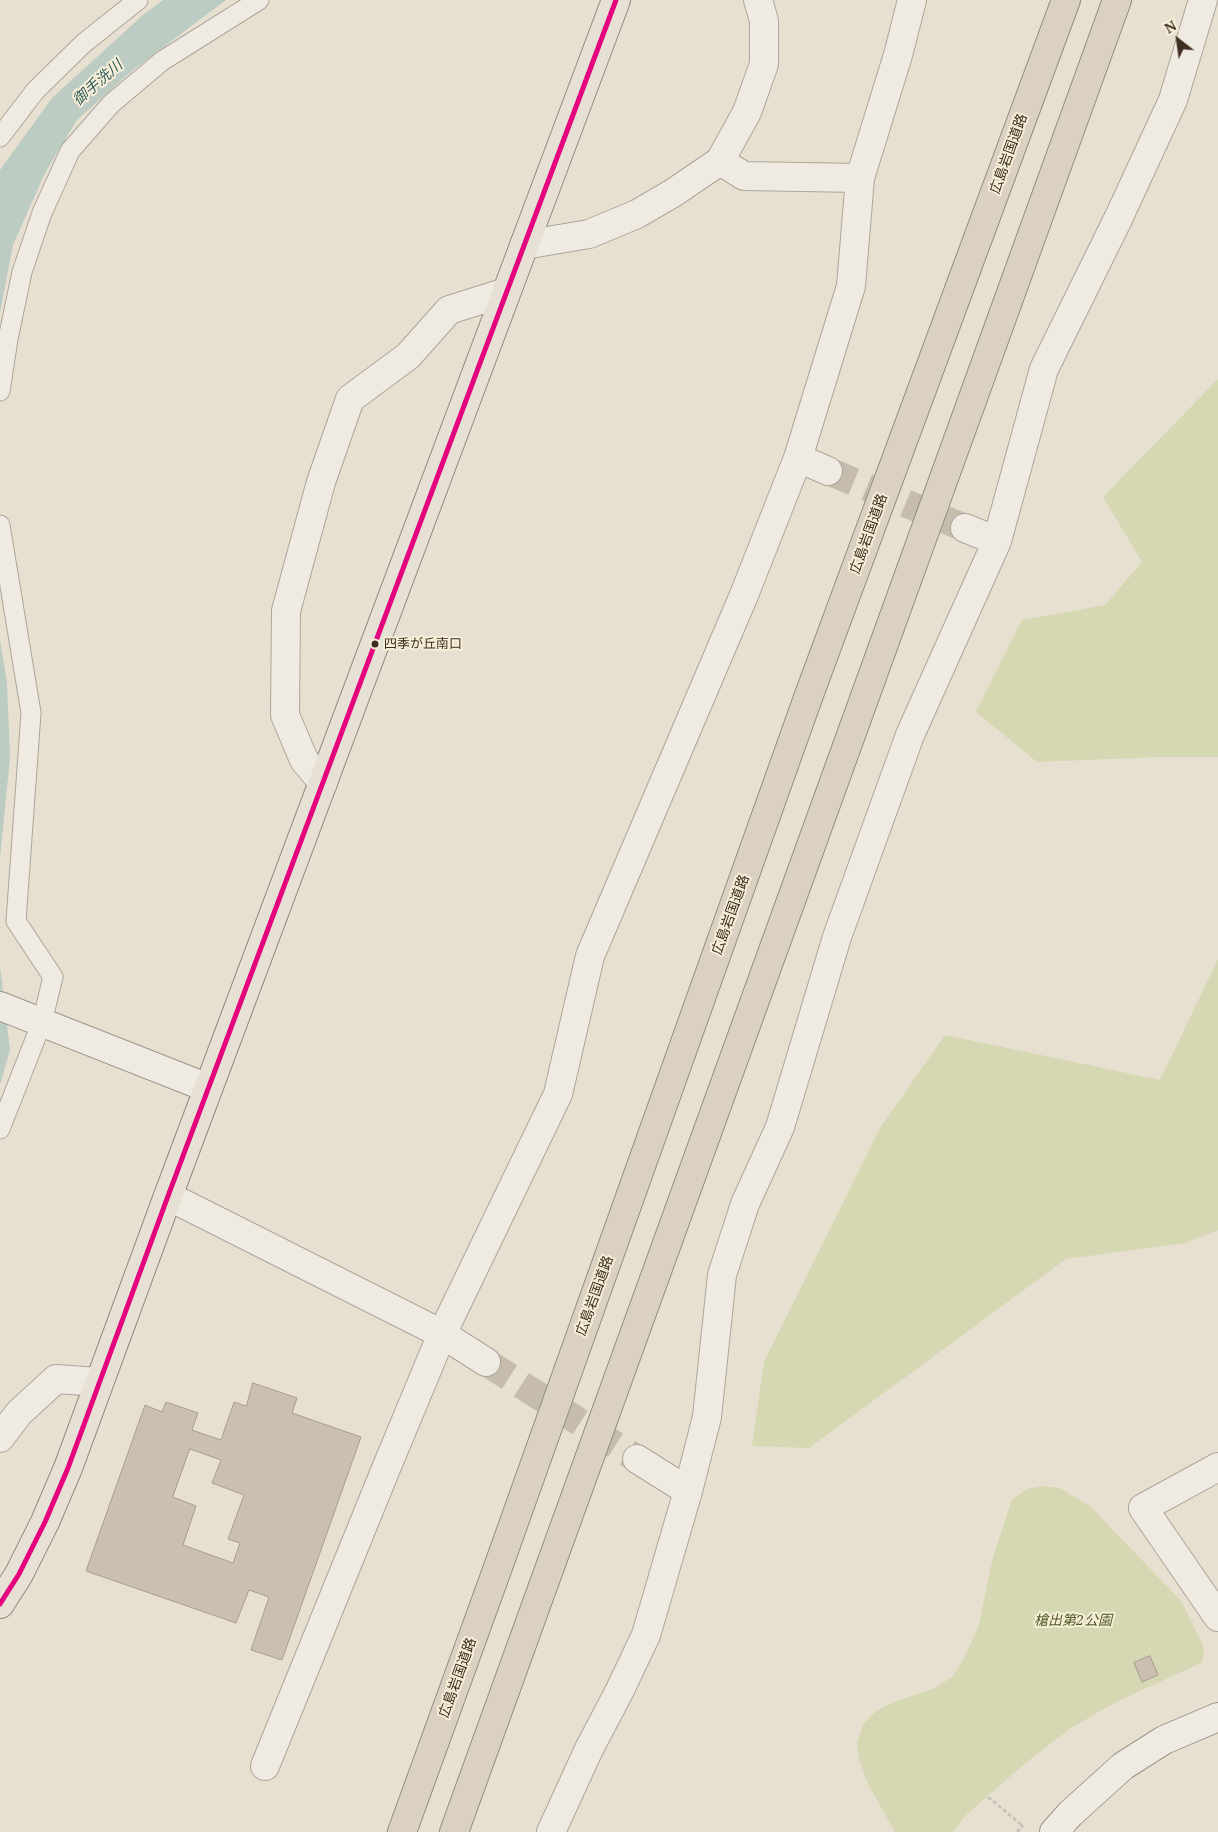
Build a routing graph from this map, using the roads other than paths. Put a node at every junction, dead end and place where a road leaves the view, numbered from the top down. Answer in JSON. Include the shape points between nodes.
{"nodes":[{"id":1,"x":138,"y":0,"type":"edge"},
{"id":2,"x":259,"y":0,"type":"edge"},
{"id":3,"x":616,"y":0,"type":"edge"},
{"id":4,"x":758,"y":0,"type":"edge"},
{"id":5,"x":912,"y":0,"type":"edge"},
{"id":6,"x":1066,"y":0,"type":"edge"},
{"id":7,"x":1117,"y":0,"type":"edge"},
{"id":8,"x":1202,"y":0,"type":"edge"},
{"id":9,"x":0,"y":137,"type":"edge"},
{"id":10,"x":720,"y":161,"type":"junction"},
{"id":11,"x":860,"y":178,"type":"junction"},
{"id":12,"x":524,"y":245,"type":"junction"},
{"id":13,"x":506,"y":292,"type":"junction"},
{"id":14,"x":0,"y":391,"type":"edge"},
{"id":15,"x":798,"y":458,"type":"junction"},
{"id":16,"x":828,"y":471,"type":"tunnel mouth"},
{"id":17,"x":0,"y":525,"type":"edge"},
{"id":18,"x":965,"y":528,"type":"tunnel mouth"},
{"id":19,"x":997,"y":541,"type":"junction"},
{"id":20,"x":323,"y":783,"type":"junction"},
{"id":21,"x":22,"y":1014,"type":"edge"},
{"id":22,"x":208,"y":1088,"type":"junction"},
{"id":23,"x":0,"y":1129,"type":"edge"},
{"id":24,"x":168,"y":1196,"type":"junction"},
{"id":25,"x":442,"y":1334,"type":"junction"},
{"id":26,"x":486,"y":1362,"type":"tunnel mouth"},
{"id":27,"x":99,"y":1382,"type":"junction"},
{"id":28,"x":9,"y":1417,"type":"edge"},
{"id":29,"x":0,"y":1438,"type":"edge"},
{"id":30,"x":637,"y":1458,"type":"tunnel mouth"},
{"id":31,"x":1218,"y":1468,"type":"edge"},
{"id":32,"x":688,"y":1491,"type":"junction"},
{"id":33,"x":0,"y":1604,"type":"edge"},
{"id":34,"x":1218,"y":1617,"type":"edge"},
{"id":35,"x":1218,"y":1717,"type":"edge"},
{"id":36,"x":265,"y":1766,"type":"dead end"},
{"id":37,"x":402,"y":1832,"type":"edge"},
{"id":38,"x":454,"y":1832,"type":"edge"},
{"id":39,"x":551,"y":1832,"type":"edge"},
{"id":40,"x":1054,"y":1832,"type":"edge"}],
"edges":[{"from":1,"to":9,"type":"lane","via":[[84,43],[35,91]]},
{"from":2,"to":14,"type":"lane","via":[[162,61],[111,104],[70,151],[42,213],[22,272]]},
{"from":3,"to":12,"type":"main road"},
{"from":4,"to":10,"type":"street","via":[[764,21],[764,64],[747,112]]},
{"from":5,"to":11,"type":"street"},
{"from":6,"to":37,"type":"highway","name":"広島岩国道路","via":[[809,694]]},
{"from":7,"to":38,"type":"highway"},
{"from":8,"to":19,"type":"street","via":[[1173,100],[1044,369]]},
{"from":10,"to":11,"type":"street","via":[[744,176]]},
{"from":10,"to":12,"type":"street","via":[[637,214],[589,234]]},
{"from":11,"to":15,"type":"street","via":[[851,286]]},
{"from":12,"to":13,"type":"main road"},
{"from":13,"to":20,"type":"main road"},
{"from":13,"to":20,"type":"street","via":[[450,310],[408,356],[350,399],[320,482],[286,611],[285,715],[304,760]]},
{"from":15,"to":16,"type":"street"},
{"from":15,"to":25,"type":"street","via":[[740,604],[590,956],[558,1094]]},
{"from":17,"to":21,"type":"lane","via":[[30,712],[16,921],[53,977]]},
{"from":18,"to":19,"type":"street"},
{"from":19,"to":32,"type":"street","via":[[910,735],[837,937],[780,1127],[745,1204],[722,1275],[707,1417]]},
{"from":20,"to":22,"type":"main road"},
{"from":21,"to":22,"type":"street"},
{"from":21,"to":23,"type":"lane"},
{"from":22,"to":24,"type":"main road"},
{"from":24,"to":25,"type":"street"},
{"from":24,"to":27,"type":"main road"},
{"from":25,"to":26,"type":"street"},
{"from":25,"to":36,"type":"street"},
{"from":27,"to":28,"type":"street","via":[[56,1379]]},
{"from":27,"to":33,"type":"main road","via":[[45,1522]]},
{"from":28,"to":29,"type":"street"},
{"from":30,"to":32,"type":"street"},
{"from":31,"to":34,"type":"street","via":[[1143,1508]]},
{"from":32,"to":39,"type":"street","via":[[646,1635]]},
{"from":35,"to":40,"type":"street","via":[[1164,1740],[1123,1766]]}]}
